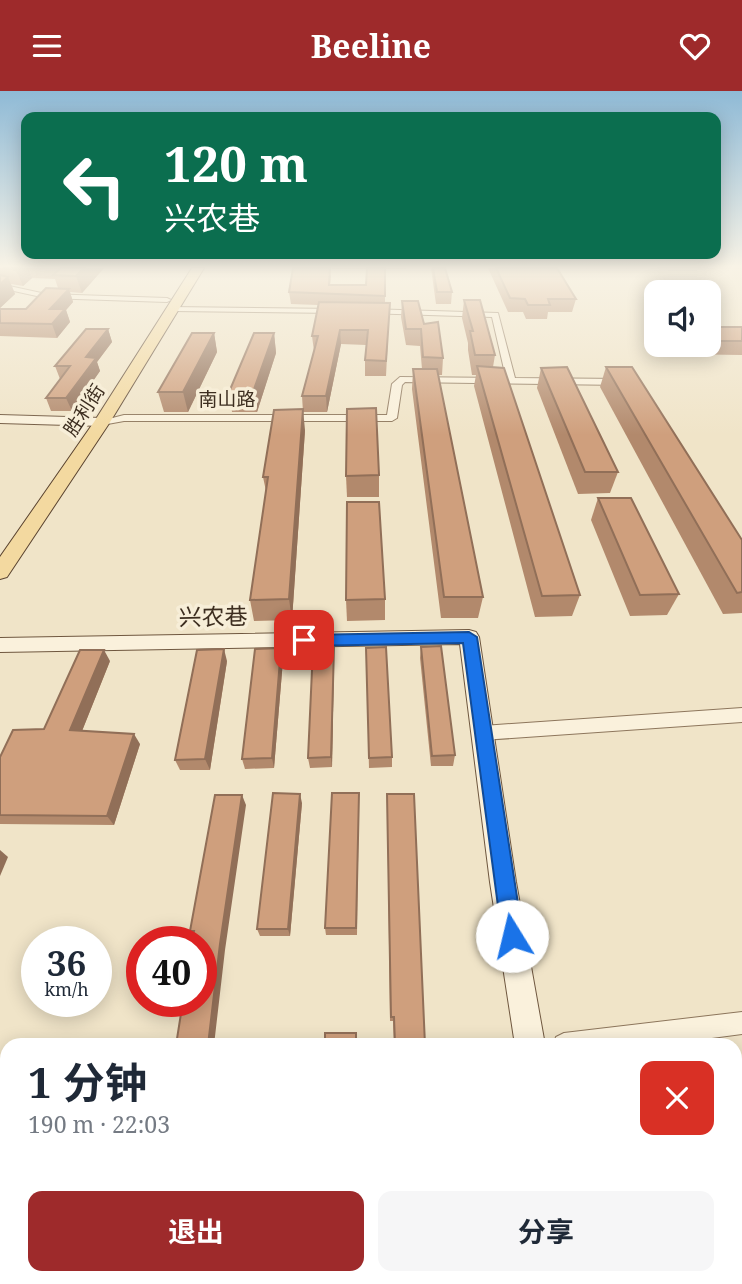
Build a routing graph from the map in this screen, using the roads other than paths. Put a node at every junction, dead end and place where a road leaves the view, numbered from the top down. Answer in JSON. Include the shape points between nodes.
{"nodes":[{"id":1,"x":158,"y":324,"type":"edge"},
{"id":2,"x":497,"y":324,"type":"edge"},
{"id":3,"x":511,"y":380,"type":"junction"},
{"id":4,"x":633,"y":382,"type":"edge"},
{"id":5,"x":0,"y":419,"type":"edge"},
{"id":6,"x":96,"y":422,"type":"junction"},
{"id":7,"x":0,"y":548,"type":"edge"},
{"id":8,"x":0,"y":572,"type":"edge"},
{"id":9,"x":0,"y":645,"type":"edge"},
{"id":10,"x":742,"y":715,"type":"edge"},
{"id":11,"x":483,"y":733,"type":"junction"},
{"id":12,"x":742,"y":1023,"type":"edge"},
{"id":13,"x":529,"y":1038,"type":"edge"},
{"id":14,"x":621,"y":1038,"type":"edge"}],
"edges":[{"from":1,"to":6,"type":"main road","name":"胜利街"},
{"from":2,"to":3,"type":"street"},
{"from":3,"to":4,"type":"street","name":"南山路"},
{"from":3,"to":6,"type":"street","name":"南山路","via":[[403,379],[397,384],[392,418],[124,418]]},
{"from":5,"to":6,"type":"street","name":"南山路"},
{"from":6,"to":7,"type":"main road","name":"胜利街"},
{"from":6,"to":8,"type":"main road","name":"胜利街"},
{"from":9,"to":11,"type":"street","name":"兴农巷","via":[[469,637]]},
{"from":10,"to":11,"type":"street"},
{"from":11,"to":13,"type":"street"},
{"from":12,"to":14,"type":"street"}]}
